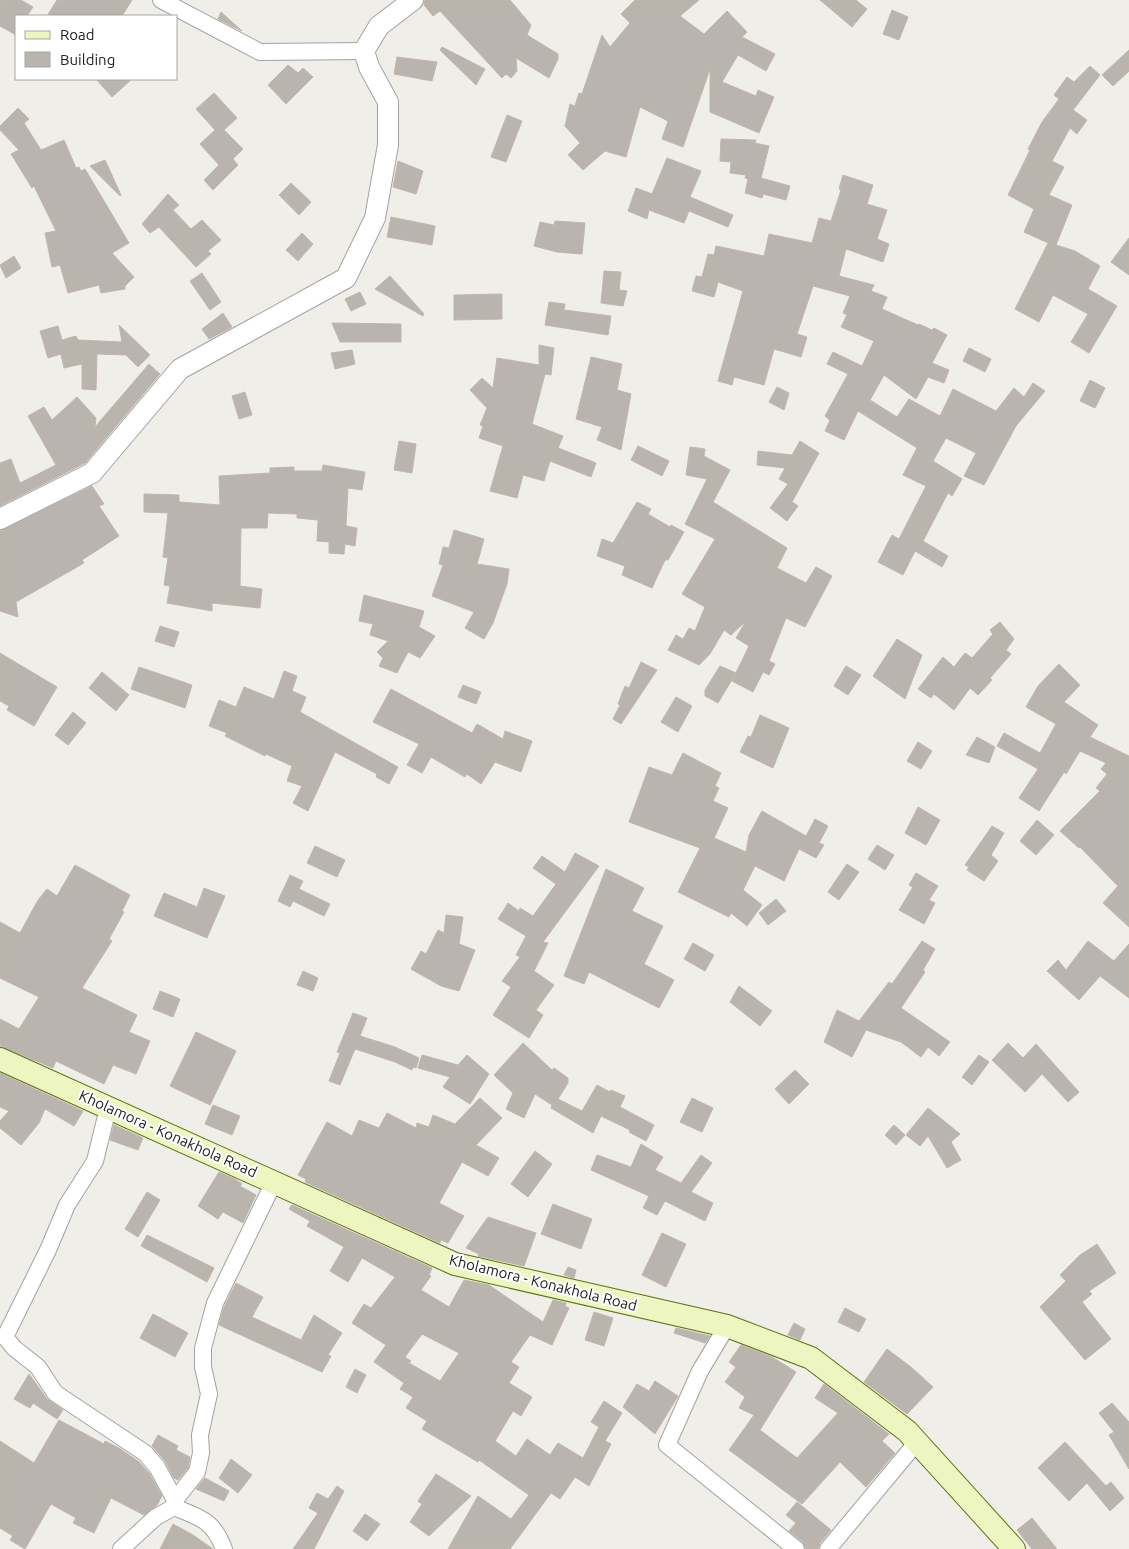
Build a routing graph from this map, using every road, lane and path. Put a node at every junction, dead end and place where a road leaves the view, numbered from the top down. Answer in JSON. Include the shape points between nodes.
{"nodes":[{"id":1,"x":161,"y":0,"type":"edge"},
{"id":2,"x":413,"y":0,"type":"edge"},
{"id":3,"x":364,"y":51,"type":"junction"},
{"id":4,"x":0,"y":519,"type":"edge"},
{"id":5,"x":0,"y":1059,"type":"edge"},
{"id":6,"x":108,"y":1108,"type":"junction"},
{"id":7,"x":274,"y":1182,"type":"junction"},
{"id":8,"x":727,"y":1326,"type":"junction"},
{"id":9,"x":917,"y":1442,"type":"junction"},
{"id":10,"x":174,"y":1504,"type":"junction"},
{"id":11,"x":121,"y":1549,"type":"edge"},
{"id":12,"x":224,"y":1549,"type":"edge"},
{"id":13,"x":796,"y":1549,"type":"edge"},
{"id":14,"x":828,"y":1549,"type":"edge"},
{"id":15,"x":1014,"y":1549,"type":"edge"}],
"edges":[{"from":1,"to":3,"type":"street","via":[[260,52]]},
{"from":2,"to":3,"type":"street","via":[[379,26]]},
{"from":3,"to":4,"type":"street","via":[[388,102],[388,145],[375,218],[346,278],[180,368],[92,473]]},
{"from":5,"to":6,"type":"main road","name":"Kholamora - Konakhola Road"},
{"from":6,"to":7,"type":"main road","name":"Kholamora - Konakhola Road"},
{"from":6,"to":10,"type":"street","via":[[95,1161],[67,1205],[5,1337],[38,1367],[55,1393],[145,1453],[157,1467]]},
{"from":7,"to":8,"type":"main road","name":"Kholamora - Konakhola Road","via":[[455,1264]]},
{"from":7,"to":10,"type":"street","via":[[212,1311],[203,1348],[209,1394],[200,1435],[201,1453],[197,1472]]},
{"from":8,"to":9,"type":"main road","name":"Kholamora - Konakhola Road","via":[[811,1358],[908,1431]]},
{"from":8,"to":13,"type":"street","via":[[700,1371],[667,1445]]},
{"from":9,"to":14,"type":"street"},
{"from":9,"to":15,"type":"main road","name":"Kholamora - Konakhola Road"},
{"from":10,"to":11,"type":"street"},
{"from":10,"to":12,"type":"street","via":[[205,1519]]}]}
